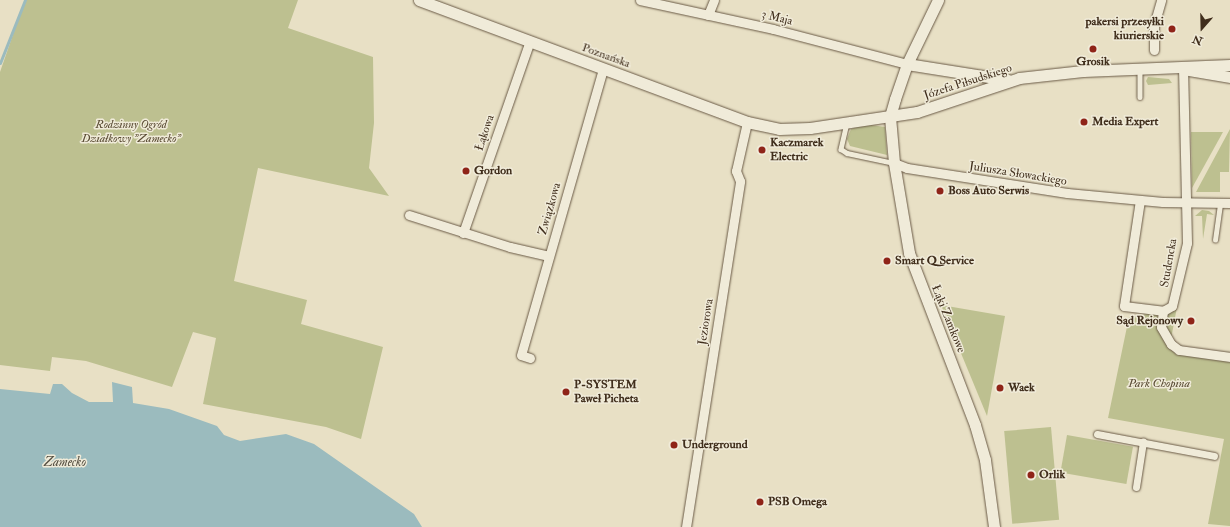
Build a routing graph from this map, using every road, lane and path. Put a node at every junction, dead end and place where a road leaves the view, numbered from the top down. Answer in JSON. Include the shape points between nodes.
{"nodes":[{"id":1,"x":419,"y":0,"type":"edge"},
{"id":2,"x":640,"y":0,"type":"edge"},
{"id":3,"x":714,"y":0,"type":"edge"},
{"id":4,"x":938,"y":0,"type":"edge"},
{"id":5,"x":1161,"y":0,"type":"edge"},
{"id":6,"x":708,"y":15,"type":"junction"},
{"id":7,"x":530,"y":41,"type":"junction"},
{"id":8,"x":1154,"y":50,"type":"dead end"},
{"id":9,"x":907,"y":64,"type":"junction"},
{"id":10,"x":1230,"y":65,"type":"edge"},
{"id":11,"x":1140,"y":68,"type":"junction"},
{"id":12,"x":1183,"y":68,"type":"junction"},
{"id":13,"x":603,"y":69,"type":"junction"},
{"id":14,"x":1230,"y":77,"type":"edge"},
{"id":15,"x":1008,"y":80,"type":"junction"},
{"id":16,"x":1140,"y":97,"type":"dead end"},
{"id":17,"x":890,"y":117,"type":"junction"},
{"id":18,"x":747,"y":122,"type":"junction"},
{"id":19,"x":847,"y":123,"type":"junction"},
{"id":20,"x":787,"y":129,"type":"joint"},
{"id":21,"x":894,"y":163,"type":"junction"},
{"id":22,"x":1140,"y":200,"type":"junction"},
{"id":23,"x":1187,"y":203,"type":"junction"},
{"id":24,"x":1220,"y":203,"type":"junction"},
{"id":25,"x":1230,"y":203,"type":"edge"},
{"id":26,"x":409,"y":215,"type":"dead end"},
{"id":27,"x":463,"y":233,"type":"junction"},
{"id":28,"x":1216,"y":240,"type":"dead end"},
{"id":29,"x":549,"y":256,"type":"junction"},
{"id":30,"x":1163,"y":311,"type":"junction"},
{"id":31,"x":1230,"y":357,"type":"edge"},
{"id":32,"x":530,"y":358,"type":"dead end"},
{"id":33,"x":1097,"y":434,"type":"dead end"},
{"id":34,"x":1143,"y":442,"type":"junction"},
{"id":35,"x":1214,"y":456,"type":"dead end"},
{"id":36,"x":1136,"y":487,"type":"dead end"},
{"id":37,"x":686,"y":527,"type":"edge"},
{"id":38,"x":994,"y":527,"type":"edge"}],
"edges":[{"from":1,"to":7,"type":"street","name":"Poznańska"},
{"from":2,"to":6,"type":"street","name":"3 Maja"},
{"from":3,"to":6,"type":"street"},
{"from":4,"to":9,"type":"street"},
{"from":5,"to":8,"type":"street","via":[[1154,25]]},
{"from":6,"to":9,"type":"street","name":"3 Maja"},
{"from":7,"to":13,"type":"street","name":"Poznańska"},
{"from":7,"to":27,"type":"street","name":"Łąkowa"},
{"from":9,"to":15,"type":"street"},
{"from":9,"to":17,"type":"street"},
{"from":10,"to":12,"type":"street","name":"Józefa Piłsudskiego"},
{"from":11,"to":12,"type":"street","name":"Józefa Piłsudskiego"},
{"from":11,"to":15,"type":"street","name":"Józefa Piłsudskiego"},
{"from":11,"to":16,"type":"lane"},
{"from":12,"to":14,"type":"street","name":"Józefa Piłsudskiego"},
{"from":12,"to":23,"type":"street","name":"Studencka"},
{"from":13,"to":18,"type":"street","name":"Poznańska"},
{"from":13,"to":29,"type":"street","name":"Związkowa"},
{"from":15,"to":17,"type":"street","name":"Józefa Piłsudskiego","via":[[937,106]]},
{"from":17,"to":19,"type":"street","name":"Józefa Piłsudskiego"},
{"from":17,"to":21,"type":"street","name":"Łąki Zamkowe"},
{"from":18,"to":20,"type":"street","name":"Poznańska"},
{"from":18,"to":37,"type":"street","name":"Jeziorowa","via":[[736,171],[740,181]]},
{"from":19,"to":20,"type":"street","name":"Józefa Piłsudskiego"},
{"from":19,"to":21,"type":"lane","via":[[841,149],[847,153]]},
{"from":21,"to":22,"type":"street","name":"Juliusza Słowackiego","via":[[907,168],[1006,184]]},
{"from":21,"to":38,"type":"street","name":"Łąki Zamkowe","via":[[909,253],[975,425],[985,460]]},
{"from":22,"to":23,"type":"street","name":"Juliusza Słowackiego"},
{"from":22,"to":30,"type":"street","via":[[1124,306]]},
{"from":23,"to":24,"type":"street","name":"Juliusza Słowackiego"},
{"from":23,"to":30,"type":"street","name":"Studencka","via":[[1187,243],[1172,306]]},
{"from":24,"to":25,"type":"street","name":"Juliusza Słowackiego"},
{"from":24,"to":28,"type":"lane"},
{"from":26,"to":27,"type":"street"},
{"from":27,"to":29,"type":"street"},
{"from":29,"to":32,"type":"street","name":"Związkowa","via":[[521,355]]},
{"from":30,"to":31,"type":"street","via":[[1161,328],[1175,347]]},
{"from":33,"to":34,"type":"street"},
{"from":34,"to":35,"type":"street"},
{"from":34,"to":36,"type":"street"}]}
